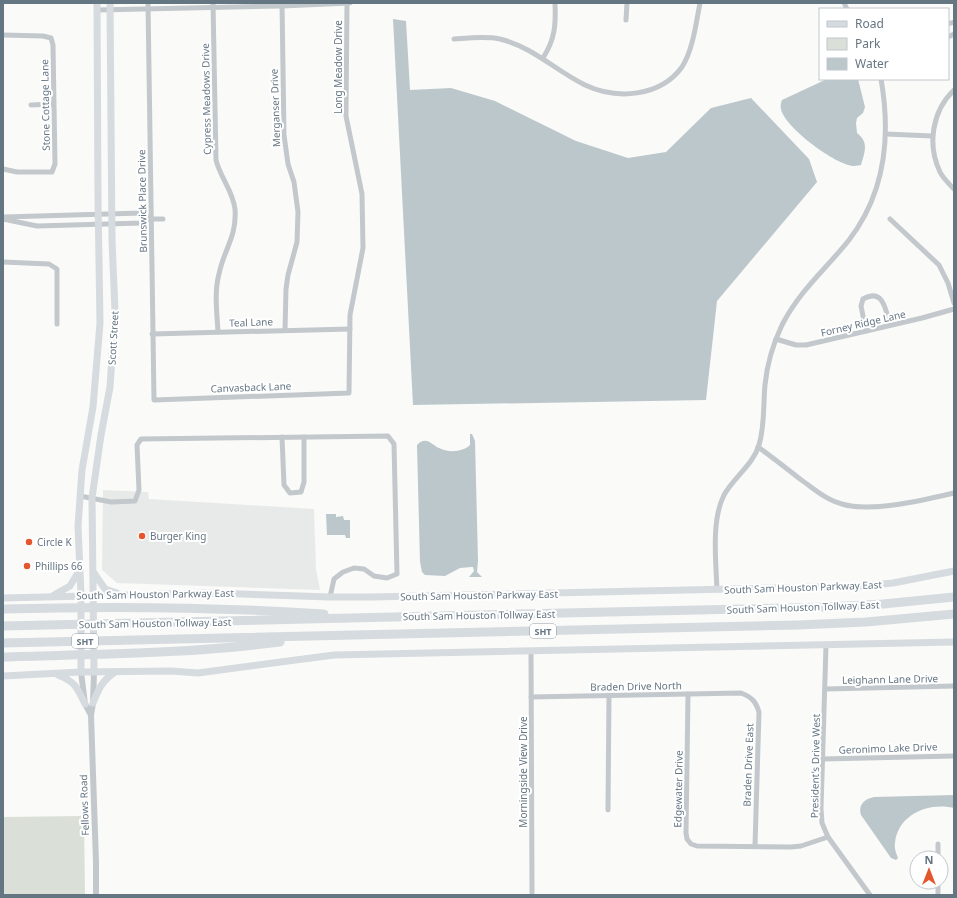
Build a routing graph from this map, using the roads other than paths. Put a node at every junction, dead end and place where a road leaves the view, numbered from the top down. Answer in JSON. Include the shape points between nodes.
{"nodes":[{"id":1,"x":148,"y":3,"type":"edge"},
{"id":2,"x":348,"y":3,"type":"edge"},
{"id":3,"x":555,"y":3,"type":"edge"},
{"id":4,"x":627,"y":3,"type":"edge"},
{"id":5,"x":700,"y":3,"type":"edge"},
{"id":6,"x":282,"y":4,"type":"edge"},
{"id":7,"x":213,"y":5,"type":"edge"},
{"id":8,"x":97,"y":6,"type":"edge"},
{"id":9,"x":110,"y":6,"type":"edge"},
{"id":10,"x":148,"y":10,"type":"junction"},
{"id":11,"x":626,"y":20,"type":"dead end"},
{"id":12,"x":3,"y":35,"type":"edge"},
{"id":13,"x":454,"y":39,"type":"dead end"},
{"id":14,"x":543,"y":58,"type":"junction"},
{"id":15,"x":881,"y":80,"type":"edge"},
{"id":16,"x":954,"y":90,"type":"edge"},
{"id":17,"x":53,"y":104,"type":"junction"},
{"id":18,"x":31,"y":105,"type":"dead end"},
{"id":19,"x":886,"y":134,"type":"junction"},
{"id":20,"x":932,"y":136,"type":"junction"},
{"id":21,"x":3,"y":169,"type":"edge"},
{"id":22,"x":954,"y":189,"type":"edge"},
{"id":23,"x":98,"y":214,"type":"junction"},
{"id":24,"x":112,"y":214,"type":"junction"},
{"id":25,"x":3,"y":218,"type":"edge"},
{"id":26,"x":163,"y":218,"type":"dead end"},
{"id":27,"x":151,"y":219,"type":"junction"},
{"id":28,"x":890,"y":219,"type":"dead end"},
{"id":29,"x":98,"y":224,"type":"junction"},
{"id":30,"x":111,"y":224,"type":"junction"},
{"id":31,"x":3,"y":262,"type":"edge"},
{"id":32,"x":954,"y":303,"type":"edge"},
{"id":33,"x":954,"y":309,"type":"edge"},
{"id":34,"x":57,"y":324,"type":"dead end"},
{"id":35,"x":890,"y":325,"type":"junction"},
{"id":36,"x":350,"y":329,"type":"junction"},
{"id":37,"x":286,"y":330,"type":"junction"},
{"id":38,"x":866,"y":331,"type":"junction"},
{"id":39,"x":218,"y":332,"type":"junction"},
{"id":40,"x":152,"y":334,"type":"junction"},
{"id":41,"x":776,"y":338,"type":"junction"},
{"id":42,"x":349,"y":393,"type":"joint"},
{"id":43,"x":154,"y":400,"type":"joint"},
{"id":44,"x":93,"y":407,"type":"junction"},
{"id":45,"x":106,"y":409,"type":"junction"},
{"id":46,"x":282,"y":437,"type":"junction"},
{"id":47,"x":304,"y":437,"type":"junction"},
{"id":48,"x":758,"y":447,"type":"junction"},
{"id":49,"x":954,"y":493,"type":"edge"},
{"id":50,"x":80,"y":496,"type":"junction"},
{"id":51,"x":92,"y":498,"type":"junction"},
{"id":52,"x":79,"y":571,"type":"junction"},
{"id":53,"x":93,"y":571,"type":"junction"},
{"id":54,"x":954,"y":571,"type":"edge"},
{"id":55,"x":717,"y":590,"type":"junction"},
{"id":56,"x":118,"y":594,"type":"junction"},
{"id":57,"x":81,"y":595,"type":"junction"},
{"id":58,"x":94,"y":595,"type":"junction"},
{"id":59,"x":52,"y":596,"type":"junction"},
{"id":60,"x":330,"y":597,"type":"junction"},
{"id":61,"x":954,"y":597,"type":"edge"},
{"id":62,"x":3,"y":598,"type":"edge"},
{"id":63,"x":3,"y":609,"type":"edge"},
{"id":64,"x":954,"y":614,"type":"edge"},
{"id":65,"x":389,"y":618,"type":"junction"},
{"id":66,"x":3,"y":626,"type":"edge"},
{"id":67,"x":327,"y":636,"type":"junction"},
{"id":68,"x":3,"y":642,"type":"edge"},
{"id":69,"x":954,"y":642,"type":"edge"},
{"id":70,"x":826,"y":646,"type":"junction"},
{"id":71,"x":531,"y":652,"type":"junction"},
{"id":72,"x":3,"y":657,"type":"edge"},
{"id":73,"x":81,"y":672,"type":"junction"},
{"id":74,"x":94,"y":672,"type":"junction"},
{"id":75,"x":115,"y":672,"type":"junction"},
{"id":76,"x":56,"y":674,"type":"junction"},
{"id":77,"x":3,"y":676,"type":"edge"},
{"id":78,"x":954,"y":686,"type":"edge"},
{"id":79,"x":826,"y":689,"type":"junction"},
{"id":80,"x":742,"y":693,"type":"joint"},
{"id":81,"x":688,"y":694,"type":"junction"},
{"id":82,"x":609,"y":695,"type":"junction"},
{"id":83,"x":532,"y":696,"type":"junction"},
{"id":84,"x":89,"y":704,"type":"junction"},
{"id":85,"x":954,"y":756,"type":"edge"},
{"id":86,"x":822,"y":759,"type":"junction"},
{"id":87,"x":608,"y":810,"type":"dead end"},
{"id":88,"x":828,"y":837,"type":"junction"},
{"id":89,"x":938,"y":844,"type":"dead end"},
{"id":90,"x":755,"y":846,"type":"junction"},
{"id":91,"x":938,"y":850,"type":"edge"},
{"id":92,"x":532,"y":893,"type":"dead end"},
{"id":93,"x":96,"y":895,"type":"edge"},
{"id":94,"x":870,"y":895,"type":"edge"}],
"edges":[{"from":1,"to":10,"type":"street","name":"Brunswick Place Drive"},
{"from":2,"to":6,"type":"street"},
{"from":2,"to":36,"type":"street","name":"Long Meadow Drive","via":[[346,116],[362,194],[364,248],[350,315]]},
{"from":3,"to":14,"type":"street","via":[[555,34]]},
{"from":4,"to":11,"type":"street"},
{"from":5,"to":14,"type":"street","via":[[691,46],[682,67],[670,79],[652,90],[629,94],[606,92],[586,86]]},
{"from":6,"to":7,"type":"street"},
{"from":6,"to":37,"type":"street","name":"Merganser Drive","via":[[284,135],[298,212],[297,242],[286,289]]},
{"from":7,"to":10,"type":"street"},
{"from":7,"to":39,"type":"street","name":"Cypress Meadows Drive","via":[[216,160],[233,201],[235,219],[231,241],[218,276]]},
{"from":8,"to":9,"type":"street"},
{"from":8,"to":23,"type":"main road","name":"Scott Street"},
{"from":9,"to":10,"type":"street"},
{"from":9,"to":24,"type":"main road","name":"Scott Street"},
{"from":10,"to":27,"type":"street","name":"Brunswick Place Drive"},
{"from":12,"to":17,"type":"street","name":"Stone Cottage Lane","via":[[51,38]]},
{"from":13,"to":14,"type":"street","via":[[499,39]]},
{"from":15,"to":19,"type":"street","via":[[886,104]]},
{"from":16,"to":20,"type":"street","via":[[939,110]]},
{"from":17,"to":18,"type":"street"},
{"from":17,"to":21,"type":"street","name":"Stone Cottage Lane","via":[[55,164],[52,172],[17,172]]},
{"from":19,"to":20,"type":"street"},
{"from":19,"to":41,"type":"street","via":[[884,160],[873,197],[862,219],[850,239],[797,300]]},
{"from":20,"to":22,"type":"street","via":[[933,155],[941,173]]},
{"from":23,"to":24,"type":"street"},
{"from":23,"to":25,"type":"street"},
{"from":23,"to":29,"type":"main road","name":"Scott Street"},
{"from":24,"to":27,"type":"street","via":[[142,213]]},
{"from":24,"to":30,"type":"main road","name":"Scott Street"},
{"from":25,"to":29,"type":"street","via":[[37,226]]},
{"from":26,"to":27,"type":"street"},
{"from":27,"to":30,"type":"street","via":[[142,223]]},
{"from":27,"to":40,"type":"street","name":"Brunswick Place Drive"},
{"from":28,"to":32,"type":"street","via":[[939,265]]},
{"from":29,"to":30,"type":"street"},
{"from":29,"to":44,"type":"main road","name":"Scott Street","via":[[100,323]]},
{"from":30,"to":45,"type":"main road","name":"Scott Street","via":[[115,311]]},
{"from":31,"to":34,"type":"street","via":[[49,264],[57,269]]},
{"from":33,"to":35,"type":"street","name":"Forney Ridge Lane"},
{"from":35,"to":38,"type":"street","name":"Forney Ridge Lane"},
{"from":35,"to":38,"type":"street","via":[[883,302],[876,297],[867,297],[863,299],[861,306]]},
{"from":36,"to":37,"type":"street","name":"Teal Lane"},
{"from":36,"to":42,"type":"street","name":"Long Meadow Drive"},
{"from":37,"to":39,"type":"street","name":"Teal Lane"},
{"from":38,"to":41,"type":"street","name":"Forney Ridge Lane","via":[[806,345],[796,345]]},
{"from":39,"to":40,"type":"street","name":"Teal Lane"},
{"from":40,"to":43,"type":"street","name":"Brunswick Place Drive"},
{"from":41,"to":48,"type":"street","via":[[770,354],[763,425]]},
{"from":42,"to":43,"type":"street","name":"Canvasback Lane"},
{"from":44,"to":45,"type":"main road"},
{"from":44,"to":50,"type":"main road","name":"Scott Street"},
{"from":45,"to":51,"type":"main road","name":"Scott Street"},
{"from":46,"to":47,"type":"street"},
{"from":46,"to":47,"type":"street","via":[[284,485],[290,493],[301,492],[304,482]]},
{"from":46,"to":51,"type":"street","via":[[142,439],[137,445],[139,490],[135,501],[111,502]]},
{"from":47,"to":60,"type":"street","via":[[388,436],[394,444],[397,574],[387,578],[354,568],[342,572],[334,579]]},
{"from":48,"to":49,"type":"street","via":[[820,493],[840,504],[869,507],[913,502]]},
{"from":48,"to":55,"type":"street","via":[[724,494],[717,516]]},
{"from":50,"to":51,"type":"street"},
{"from":50,"to":52,"type":"main road","name":"Scott Street"},
{"from":51,"to":53,"type":"main road","name":"Scott Street"},
{"from":52,"to":57,"type":"main road","name":"Scott Street"},
{"from":52,"to":59,"type":"main road","via":[[70,586]]},
{"from":53,"to":56,"type":"main road","via":[[106,588]]},
{"from":53,"to":58,"type":"main road","name":"Scott Street"},
{"from":54,"to":55,"type":"main road","name":"South Sam Houston Parkway East","via":[[893,583],[862,586]]},
{"from":55,"to":60,"type":"main road","name":"South Sam Houston Parkway East"},
{"from":56,"to":58,"type":"main road","name":"South Sam Houston Parkway East"},
{"from":56,"to":60,"type":"main road","name":"South Sam Houston Parkway East","via":[[215,593]]},
{"from":57,"to":58,"type":"main road","name":"South Sam Houston Parkway East"},
{"from":57,"to":59,"type":"main road","name":"South Sam Houston Parkway East"},
{"from":57,"to":73,"type":"main road","name":"Scott Street"},
{"from":58,"to":74,"type":"main road","name":"Scott Street"},
{"from":59,"to":62,"type":"main road","name":"South Sam Houston Parkway East"},
{"from":61,"to":65,"type":"highway","name":"South Sam Houston Tollway East","number":"SHT","via":[[827,607]]},
{"from":63,"to":65,"type":"highway","via":[[125,607],[273,610]]},
{"from":64,"to":67,"type":"highway","name":"South Sam Houston Tollway East","number":"SHT","via":[[829,624]]},
{"from":65,"to":66,"type":"highway","name":"South Sam Houston Tollway East","number":"SHT"},
{"from":67,"to":68,"type":"highway","name":"South Sam Houston Tollway East","number":"SHT"},
{"from":67,"to":72,"type":"highway","via":[[238,648]]},
{"from":69,"to":70,"type":"main road"},
{"from":70,"to":71,"type":"main road"},
{"from":70,"to":79,"type":"street","name":"President's Drive West"},
{"from":71,"to":75,"type":"main road","via":[[334,655],[198,673]]},
{"from":71,"to":83,"type":"street","name":"Morningside View Drive"},
{"from":73,"to":74,"type":"main road"},
{"from":73,"to":76,"type":"main road"},
{"from":73,"to":84,"type":"street","name":"Fellows Road"},
{"from":74,"to":75,"type":"main road"},
{"from":74,"to":84,"type":"street","name":"Fellows Road"},
{"from":75,"to":84,"type":"main road","via":[[106,678]]},
{"from":76,"to":77,"type":"main road"},
{"from":76,"to":84,"type":"main road","via":[[69,679]]},
{"from":78,"to":79,"type":"street","name":"Leighann Lane Drive"},
{"from":79,"to":86,"type":"street","name":"President's Drive West"},
{"from":80,"to":81,"type":"street","name":"Braden Drive North"},
{"from":80,"to":90,"type":"street","name":"Braden Drive East","via":[[753,699],[759,712]]},
{"from":81,"to":82,"type":"street","name":"Braden Drive North"},
{"from":81,"to":90,"type":"street","name":"Edgewater Drive","via":[[688,839],[691,844],[697,846]]},
{"from":82,"to":83,"type":"street","name":"Braden Drive North"},
{"from":82,"to":87,"type":"street"},
{"from":83,"to":92,"type":"street","name":"Morningside View Drive"},
{"from":84,"to":93,"type":"street","name":"Fellows Road"},
{"from":85,"to":86,"type":"street","name":"Geronimo Lake Drive"},
{"from":86,"to":88,"type":"street","name":"President's Drive West","via":[[822,823]]},
{"from":88,"to":90,"type":"street","via":[[791,848]]},
{"from":88,"to":94,"type":"street","name":"President's Drive West"},
{"from":89,"to":91,"type":"street"}]}
